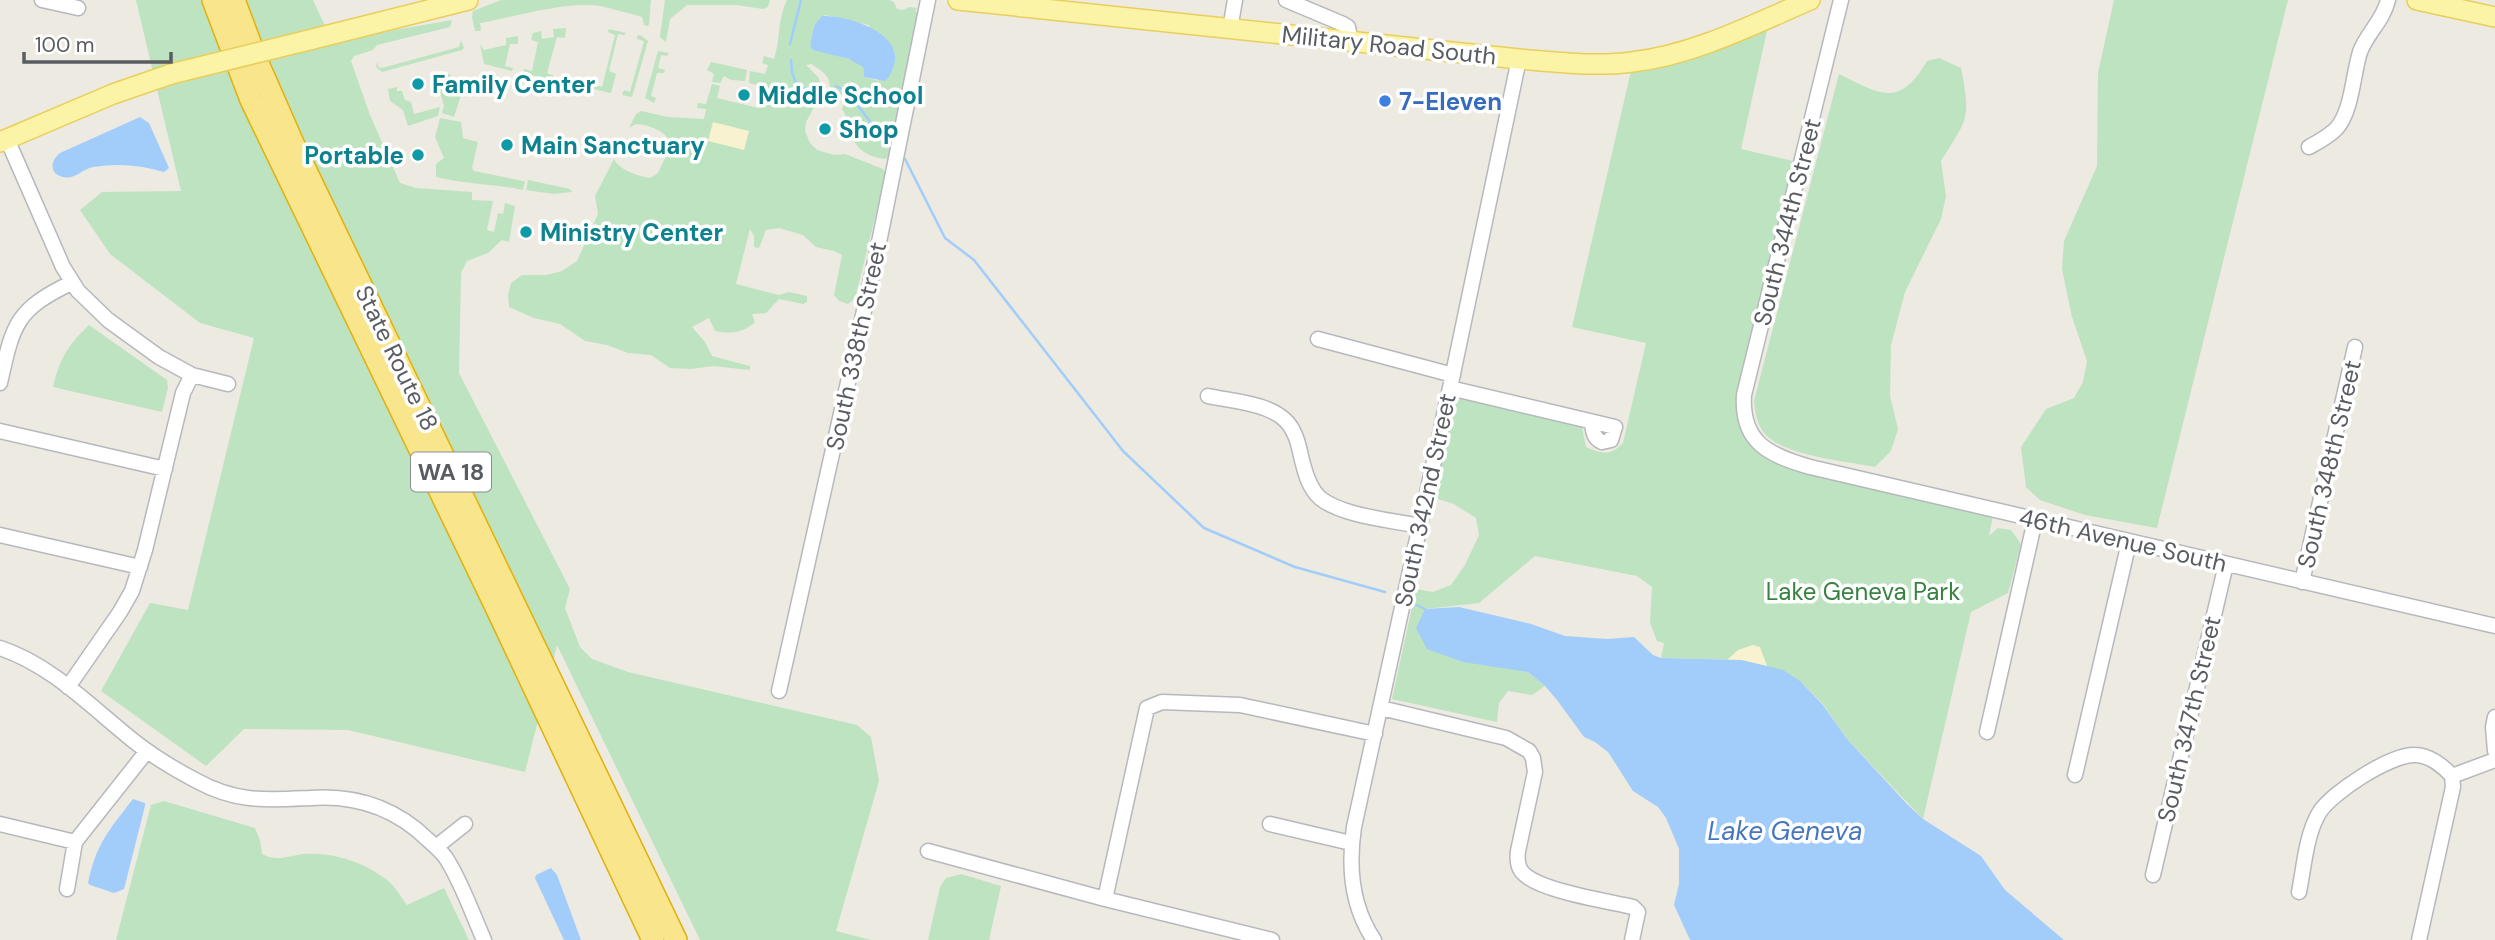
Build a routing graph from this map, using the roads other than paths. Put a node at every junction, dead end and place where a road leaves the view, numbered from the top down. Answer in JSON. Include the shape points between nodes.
{"nodes":[{"id":1,"x":42,"y":0,"type":"edge"},
{"id":2,"x":213,"y":0,"type":"edge"},
{"id":3,"x":234,"y":0,"type":"edge"},
{"id":4,"x":468,"y":0,"type":"edge"},
{"id":5,"x":928,"y":0,"type":"edge"},
{"id":6,"x":958,"y":0,"type":"edge"},
{"id":7,"x":1235,"y":0,"type":"edge"},
{"id":8,"x":1286,"y":0,"type":"edge"},
{"id":9,"x":1810,"y":0,"type":"edge"},
{"id":10,"x":1841,"y":0,"type":"edge"},
{"id":11,"x":2388,"y":0,"type":"edge"},
{"id":12,"x":2417,"y":0,"type":"edge"},
{"id":13,"x":2445,"y":3,"type":"edge"},
{"id":14,"x":78,"y":8,"type":"dead end"},
{"id":15,"x":2495,"y":17,"type":"edge"},
{"id":16,"x":1230,"y":29,"type":"junction"},
{"id":17,"x":1351,"y":41,"type":"junction"},
{"id":18,"x":1519,"y":59,"type":"junction"},
{"id":19,"x":3,"y":141,"type":"edge"},
{"id":20,"x":2309,"y":148,"type":"dead end"},
{"id":21,"x":71,"y":283,"type":"junction"},
{"id":22,"x":1318,"y":339,"type":"dead end"},
{"id":23,"x":2355,"y":347,"type":"dead end"},
{"id":24,"x":192,"y":375,"type":"junction"},
{"id":25,"x":1451,"y":382,"type":"junction"},
{"id":26,"x":0,"y":383,"type":"edge"},
{"id":27,"x":228,"y":384,"type":"dead end"},
{"id":28,"x":1208,"y":396,"type":"dead end"},
{"id":29,"x":1592,"y":422,"type":"dead end"},
{"id":30,"x":0,"y":431,"type":"edge"},
{"id":31,"x":1756,"y":442,"type":"joint"},
{"id":32,"x":165,"y":469,"type":"junction"},
{"id":33,"x":2035,"y":520,"type":"junction"},
{"id":34,"x":1419,"y":526,"type":"junction"},
{"id":35,"x":0,"y":535,"type":"edge"},
{"id":36,"x":2129,"y":542,"type":"junction"},
{"id":37,"x":2225,"y":564,"type":"junction"},
{"id":38,"x":140,"y":567,"type":"junction"},
{"id":39,"x":2302,"y":582,"type":"junction"},
{"id":40,"x":2495,"y":626,"type":"edge"},
{"id":41,"x":0,"y":648,"type":"edge"},
{"id":42,"x":68,"y":687,"type":"junction"},
{"id":43,"x":779,"y":691,"type":"dead end"},
{"id":44,"x":1381,"y":708,"type":"junction"},
{"id":45,"x":2495,"y":717,"type":"edge"},
{"id":46,"x":1987,"y":732,"type":"dead end"},
{"id":47,"x":1374,"y":734,"type":"junction"},
{"id":48,"x":147,"y":751,"type":"junction"},
{"id":49,"x":2495,"y":751,"type":"edge"},
{"id":50,"x":2495,"y":760,"type":"edge"},
{"id":51,"x":2075,"y":775,"type":"dead end"},
{"id":52,"x":2452,"y":776,"type":"junction"},
{"id":53,"x":0,"y":824,"type":"edge"},
{"id":54,"x":465,"y":824,"type":"dead end"},
{"id":55,"x":1270,"y":824,"type":"dead end"},
{"id":56,"x":75,"y":842,"type":"junction"},
{"id":57,"x":1351,"y":842,"type":"junction"},
{"id":58,"x":436,"y":847,"type":"junction"},
{"id":59,"x":928,"y":851,"type":"dead end"},
{"id":60,"x":2153,"y":875,"type":"dead end"},
{"id":61,"x":67,"y":889,"type":"dead end"},
{"id":62,"x":2299,"y":892,"type":"dead end"},
{"id":63,"x":1105,"y":899,"type":"junction"},
{"id":64,"x":1256,"y":938,"type":"edge"},
{"id":65,"x":484,"y":940,"type":"edge"},
{"id":66,"x":653,"y":940,"type":"edge"},
{"id":67,"x":676,"y":940,"type":"edge"},
{"id":68,"x":1272,"y":940,"type":"edge"},
{"id":69,"x":1372,"y":940,"type":"edge"},
{"id":70,"x":1632,"y":940,"type":"edge"},
{"id":71,"x":2419,"y":940,"type":"edge"}],
"edges":[{"from":1,"to":14,"type":"street"},
{"from":2,"to":66,"type":"highway","name":"State Route 18","number":"WA 18","via":[[278,158]]},
{"from":3,"to":67,"type":"highway","name":"State Route 18","number":"WA 18","via":[[296,150]]},
{"from":4,"to":19,"type":"main road","bridge":true,"via":[[171,74]]},
{"from":5,"to":43,"type":"street","name":"South 338th Street"},
{"from":6,"to":16,"type":"main road","name":"Military Road South"},
{"from":7,"to":16,"type":"street"},
{"from":8,"to":17,"type":"street","via":[[1348,27]]},
{"from":9,"to":18,"type":"main road","name":"Military Road South","via":[[1704,44],[1633,62]]},
{"from":10,"to":31,"type":"street","name":"South 344th Street","via":[[1745,396],[1745,419]]},
{"from":11,"to":20,"type":"street","via":[[2360,52],[2343,120]]},
{"from":12,"to":13,"type":"main road"},
{"from":13,"to":15,"type":"main road"},
{"from":16,"to":17,"type":"main road","name":"Military Road South"},
{"from":17,"to":18,"type":"main road","name":"Military Road South"},
{"from":18,"to":25,"type":"street","name":"South 342nd Street"},
{"from":19,"to":21,"type":"street"},
{"from":21,"to":24,"type":"street","via":[[126,334]]},
{"from":21,"to":26,"type":"street","via":[[39,299],[21,317]]},
{"from":22,"to":25,"type":"street"},
{"from":23,"to":39,"type":"street","name":"South 348th Street"},
{"from":24,"to":27,"type":"street"},
{"from":24,"to":32,"type":"street","via":[[183,393]]},
{"from":25,"to":29,"type":"street"},
{"from":25,"to":34,"type":"street","name":"South 342nd Street"},
{"from":28,"to":34,"type":"street","via":[[1254,406],[1289,423],[1305,475],[1320,497],[1348,511]]},
{"from":30,"to":32,"type":"street"},
{"from":31,"to":33,"type":"street","name":"46th Avenue South","via":[[1797,463]]},
{"from":32,"to":38,"type":"street"},
{"from":33,"to":36,"type":"street","name":"46th Avenue South"},
{"from":33,"to":46,"type":"street"},
{"from":34,"to":44,"type":"street","name":"South 342nd Street"},
{"from":35,"to":38,"type":"street"},
{"from":36,"to":37,"type":"street","name":"46th Avenue South"},
{"from":36,"to":51,"type":"street"},
{"from":37,"to":39,"type":"street","name":"46th Avenue South"},
{"from":37,"to":60,"type":"street","name":"South 347th Street"},
{"from":38,"to":42,"type":"street","via":[[125,605]]},
{"from":39,"to":40,"type":"street","name":"46th Avenue South"},
{"from":41,"to":42,"type":"street","via":[[27,659]]},
{"from":42,"to":48,"type":"street"},
{"from":44,"to":47,"type":"street","name":"South 342nd Street"},
{"from":44,"to":70,"type":"street","via":[[1506,738],[1529,751],[1535,772],[1518,851],[1520,870],[1554,888],[1633,907],[1638,912]]},
{"from":45,"to":49,"type":"street"},
{"from":47,"to":57,"type":"street","name":"South 342nd Street"},
{"from":47,"to":63,"type":"street","via":[[1240,705],[1160,703],[1147,708]]},
{"from":48,"to":56,"type":"street"},
{"from":48,"to":58,"type":"street","via":[[202,784],[234,796],[266,801],[337,798],[373,804],[407,822]]},
{"from":50,"to":52,"type":"street"},
{"from":52,"to":62,"type":"street","via":[[2434,761],[2410,755],[2336,793],[2313,827]]},
{"from":52,"to":71,"type":"street"},
{"from":53,"to":56,"type":"street"},
{"from":54,"to":58,"type":"street"},
{"from":55,"to":57,"type":"street"},
{"from":56,"to":61,"type":"street"},
{"from":57,"to":69,"type":"street","name":"South 342nd Street","via":[[1354,893]]},
{"from":58,"to":65,"type":"street","via":[[453,871]]},
{"from":59,"to":63,"type":"street"},
{"from":63,"to":64,"type":"street"},
{"from":64,"to":68,"type":"street"}]}
